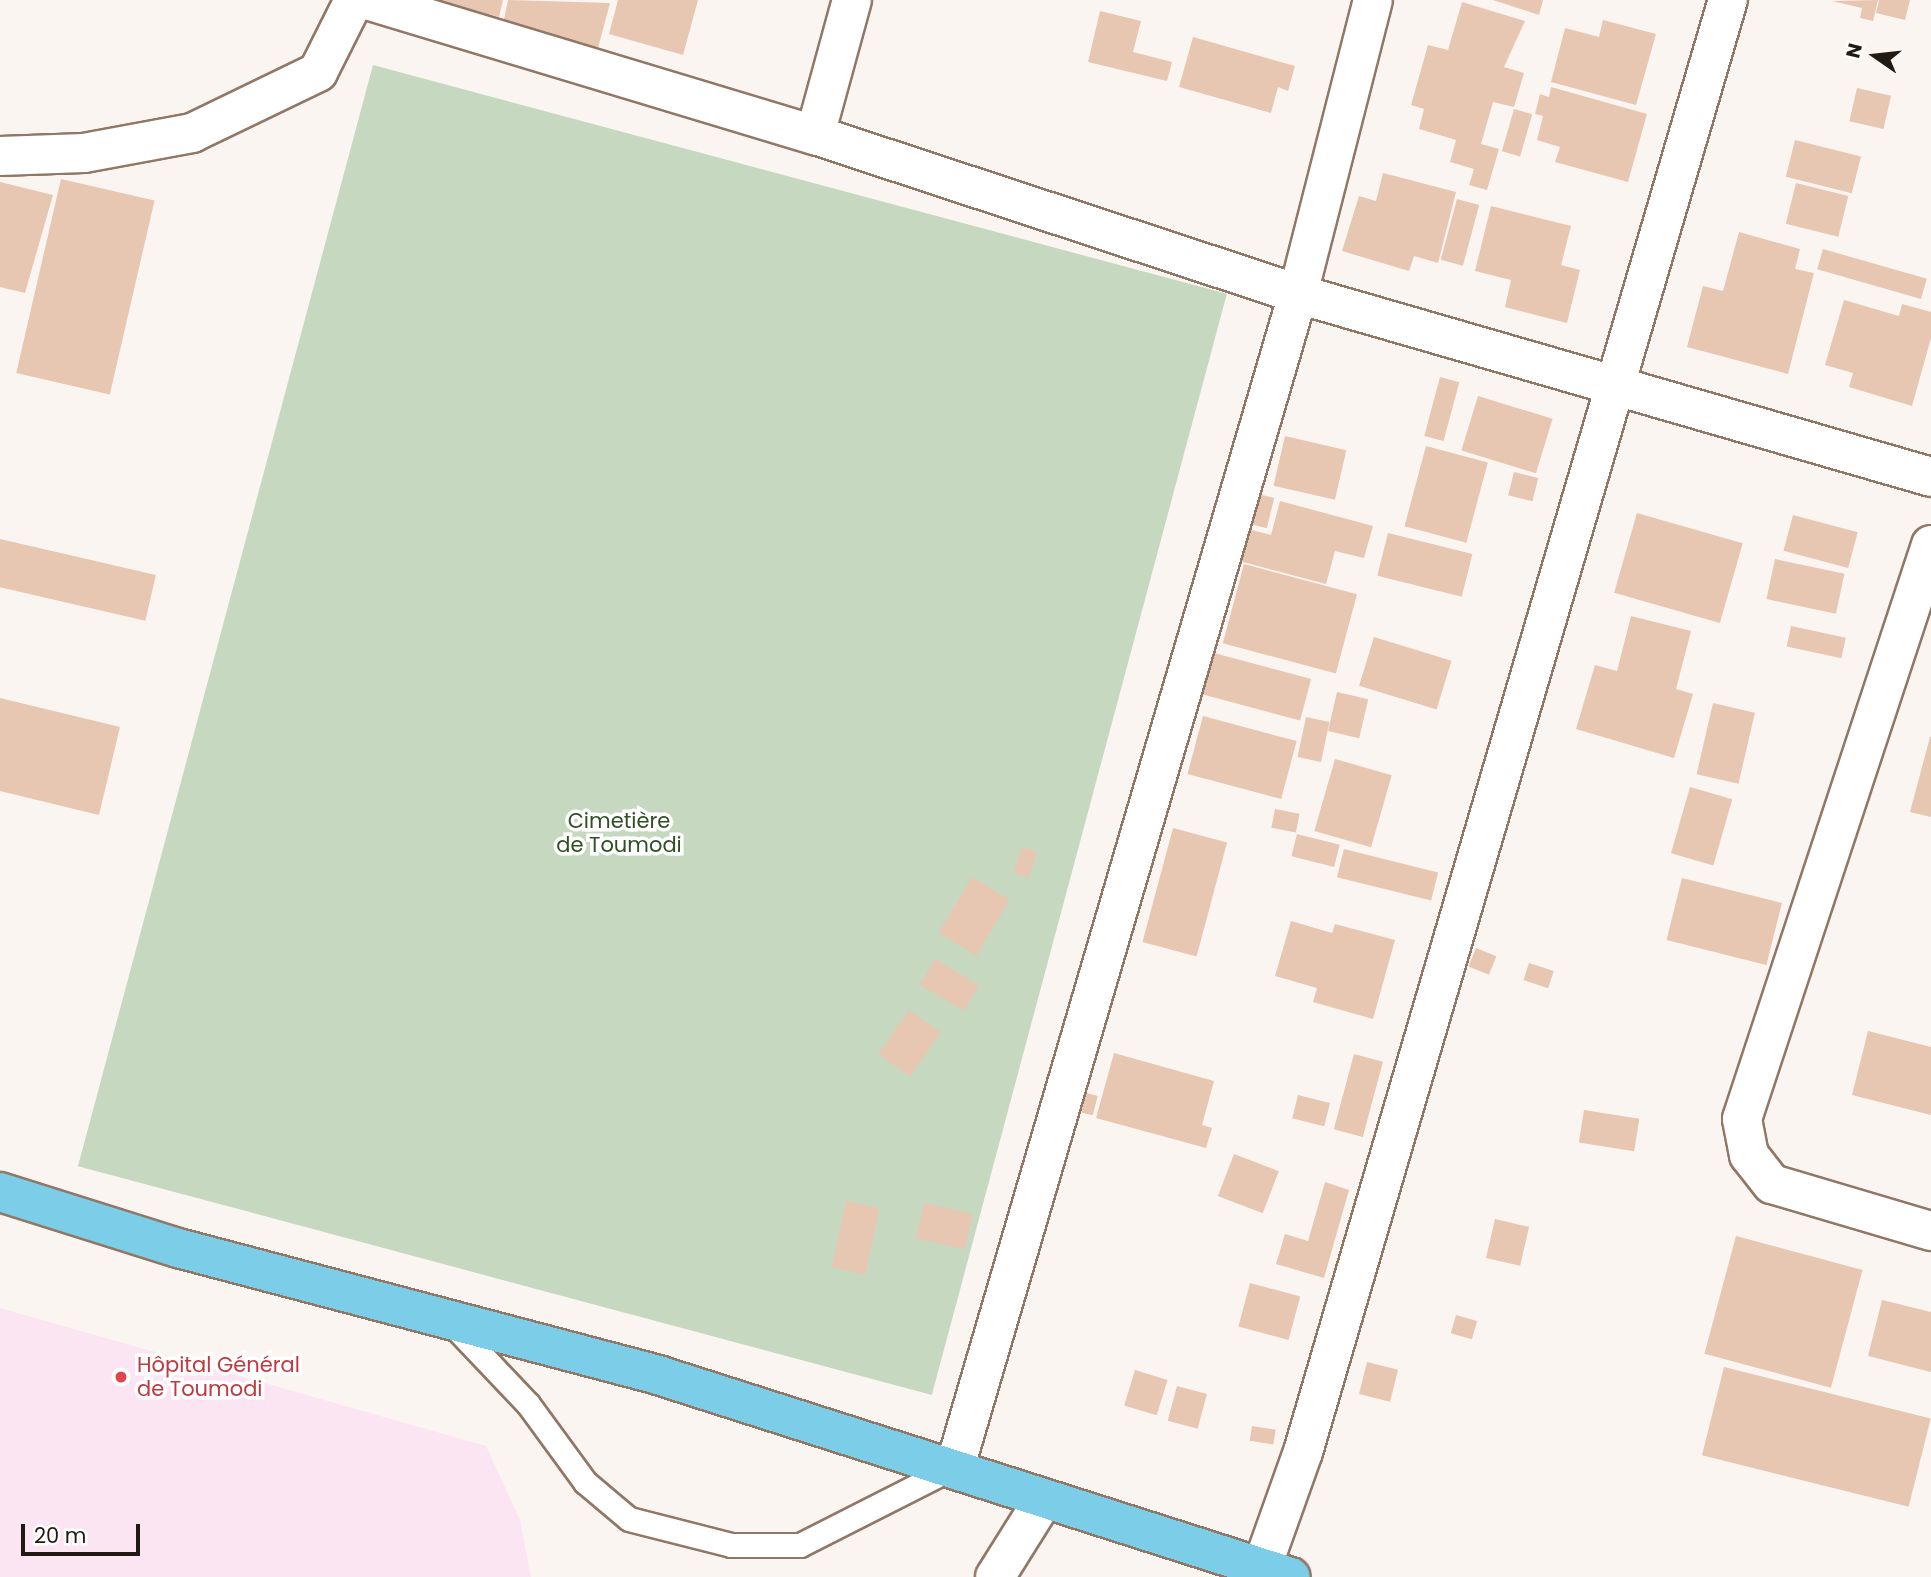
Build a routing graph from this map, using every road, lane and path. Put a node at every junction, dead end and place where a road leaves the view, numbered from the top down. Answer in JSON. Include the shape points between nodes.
{"nodes":[{"id":1,"x":354,"y":0,"type":"edge"},
{"id":2,"x":367,"y":0,"type":"edge"},
{"id":3,"x":852,"y":0,"type":"edge"},
{"id":4,"x":1373,"y":0,"type":"edge"},
{"id":5,"x":1728,"y":0,"type":"edge"},
{"id":6,"x":815,"y":135,"type":"junction"},
{"id":7,"x":0,"y":156,"type":"edge"},
{"id":8,"x":1298,"y":294,"type":"junction"},
{"id":9,"x":1613,"y":387,"type":"junction"},
{"id":10,"x":1931,"y":477,"type":"edge"},
{"id":11,"x":1931,"y":545,"type":"edge"},
{"id":12,"x":0,"y":1192,"type":"edge"},
{"id":13,"x":1931,"y":1231,"type":"edge"},
{"id":14,"x":443,"y":1315,"type":"junction"},
{"id":15,"x":955,"y":1467,"type":"junction"},
{"id":16,"x":1042,"y":1503,"type":"junction"},
{"id":17,"x":1276,"y":1572,"type":"edge"},
{"id":18,"x":995,"y":1577,"type":"edge"}],
"edges":[{"from":1,"to":7,"type":"street","via":[[318,72],[192,133],[84,153]]},
{"from":2,"to":6,"type":"street"},
{"from":3,"to":6,"type":"street"},
{"from":4,"to":8,"type":"street"},
{"from":5,"to":9,"type":"street"},
{"from":6,"to":8,"type":"street"},
{"from":8,"to":9,"type":"street"},
{"from":8,"to":15,"type":"street"},
{"from":9,"to":10,"type":"street"},
{"from":9,"to":17,"type":"street","via":[[1303,1452]]},
{"from":11,"to":13,"type":"street","via":[[1742,1119],[1749,1155],[1772,1184]]},
{"from":12,"to":14,"type":"main road","via":[[178,1248]]},
{"from":14,"to":15,"type":"main road"},
{"from":14,"to":15,"type":"lane","via":[[528,1404],[585,1482],[629,1519],[731,1545],[800,1545]]},
{"from":15,"to":16,"type":"main road"},
{"from":16,"to":17,"type":"main road"},
{"from":16,"to":18,"type":"street"}]}
